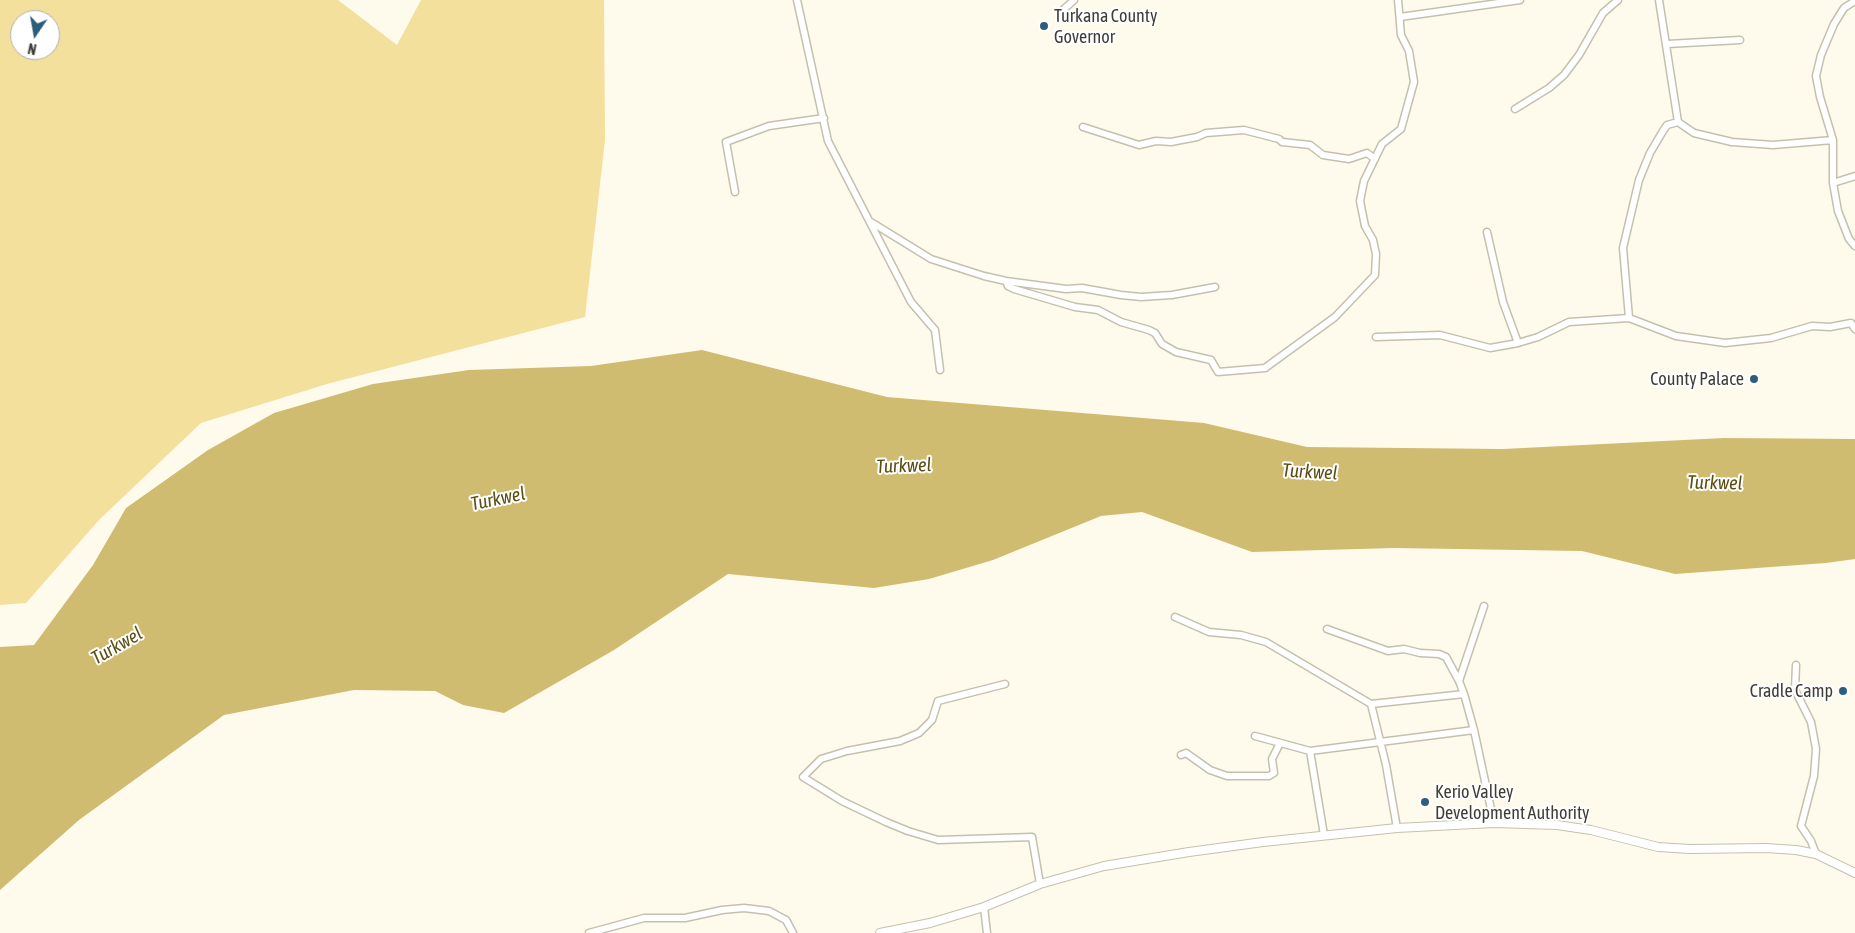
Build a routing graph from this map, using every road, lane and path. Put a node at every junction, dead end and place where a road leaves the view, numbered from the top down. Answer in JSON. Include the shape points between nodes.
{"nodes":[{"id":1,"x":796,"y":0,"type":"edge"},
{"id":2,"x":1074,"y":0,"type":"edge"},
{"id":3,"x":1398,"y":0,"type":"edge"},
{"id":4,"x":1520,"y":0,"type":"edge"},
{"id":5,"x":1618,"y":0,"type":"edge"},
{"id":6,"x":1659,"y":0,"type":"edge"},
{"id":7,"x":1855,"y":0,"type":"edge"},
{"id":8,"x":1063,"y":10,"type":"dead end"},
{"id":9,"x":1400,"y":17,"type":"junction"},
{"id":10,"x":1740,"y":40,"type":"dead end"},
{"id":11,"x":1667,"y":44,"type":"junction"},
{"id":12,"x":1516,"y":109,"type":"dead end"},
{"id":13,"x":824,"y":118,"type":"junction"},
{"id":14,"x":1678,"y":122,"type":"junction"},
{"id":15,"x":1084,"y":127,"type":"dead end"},
{"id":16,"x":1833,"y":140,"type":"junction"},
{"id":17,"x":1375,"y":159,"type":"junction"},
{"id":18,"x":1855,"y":176,"type":"edge"},
{"id":19,"x":1834,"y":183,"type":"junction"},
{"id":20,"x":735,"y":192,"type":"dead end"},
{"id":21,"x":870,"y":221,"type":"junction"},
{"id":22,"x":1487,"y":232,"type":"dead end"},
{"id":23,"x":1855,"y":246,"type":"edge"},
{"id":24,"x":1006,"y":280,"type":"junction"},
{"id":25,"x":1215,"y":287,"type":"dead end"},
{"id":26,"x":1629,"y":318,"type":"junction"},
{"id":27,"x":1855,"y":329,"type":"edge"},
{"id":28,"x":1376,"y":337,"type":"dead end"},
{"id":29,"x":1518,"y":343,"type":"junction"},
{"id":30,"x":940,"y":370,"type":"dead end"},
{"id":31,"x":1484,"y":606,"type":"dead end"},
{"id":32,"x":1175,"y":617,"type":"dead end"},
{"id":33,"x":1327,"y":629,"type":"dead end"},
{"id":34,"x":1796,"y":665,"type":"dead end"},
{"id":35,"x":1459,"y":681,"type":"junction"},
{"id":36,"x":1005,"y":684,"type":"dead end"},
{"id":37,"x":1464,"y":694,"type":"junction"},
{"id":38,"x":1372,"y":704,"type":"junction"},
{"id":39,"x":1474,"y":730,"type":"junction"},
{"id":40,"x":1255,"y":736,"type":"dead end"},
{"id":41,"x":1380,"y":741,"type":"junction"},
{"id":42,"x":1280,"y":743,"type":"junction"},
{"id":43,"x":1310,"y":751,"type":"junction"},
{"id":44,"x":1181,"y":755,"type":"dead end"},
{"id":45,"x":1494,"y":823,"type":"junction"},
{"id":46,"x":1398,"y":828,"type":"junction"},
{"id":47,"x":1324,"y":835,"type":"junction"},
{"id":48,"x":1816,"y":854,"type":"junction"},
{"id":49,"x":1855,"y":873,"type":"edge"},
{"id":50,"x":1040,"y":884,"type":"junction"},
{"id":51,"x":984,"y":907,"type":"junction"},
{"id":52,"x":589,"y":933,"type":"edge"},
{"id":53,"x":793,"y":933,"type":"edge"},
{"id":54,"x":880,"y":933,"type":"edge"},
{"id":55,"x":987,"y":933,"type":"edge"}],
"edges":[{"from":1,"to":13,"type":"street"},
{"from":2,"to":8,"type":"street"},
{"from":3,"to":9,"type":"street"},
{"from":4,"to":9,"type":"street"},
{"from":5,"to":12,"type":"street","via":[[1603,13],[1564,75]]},
{"from":6,"to":11,"type":"street"},
{"from":7,"to":16,"type":"street","via":[[1844,8],[1834,24],[1816,76]]},
{"from":9,"to":17,"type":"street","via":[[1401,35],[1409,51],[1414,82],[1402,130],[1382,144]]},
{"from":10,"to":11,"type":"street"},
{"from":11,"to":14,"type":"street"},
{"from":13,"to":20,"type":"street","via":[[769,126],[726,142]]},
{"from":13,"to":21,"type":"street","via":[[828,141]]},
{"from":14,"to":16,"type":"street","via":[[1694,133],[1732,142],[1773,144]]},
{"from":14,"to":26,"type":"street","via":[[1667,125],[1639,180],[1623,248]]},
{"from":15,"to":17,"type":"street","via":[[1140,145],[1156,140],[1171,142],[1206,133],[1244,130],[1282,142],[1310,145],[1324,154],[1349,159],[1367,152]]},
{"from":16,"to":19,"type":"street"},
{"from":17,"to":24,"type":"street","via":[[1364,181],[1360,201],[1376,254],[1375,275],[1335,317],[1265,368],[1218,372],[1211,360],[1176,352],[1162,344],[1149,330],[1121,322],[1098,310],[1014,290]]},
{"from":18,"to":19,"type":"street"},
{"from":19,"to":23,"type":"street","via":[[1838,211]]},
{"from":21,"to":24,"type":"street","via":[[931,259]]},
{"from":21,"to":30,"type":"street","via":[[911,302],[935,330]]},
{"from":22,"to":29,"type":"street","via":[[1503,302]]},
{"from":24,"to":25,"type":"street","via":[[1141,297],[1172,296]]},
{"from":26,"to":27,"type":"street","via":[[1676,336],[1725,343],[1771,338],[1812,326],[1851,323]]},
{"from":26,"to":29,"type":"street","via":[[1568,322]]},
{"from":28,"to":29,"type":"street","via":[[1440,335],[1490,348]]},
{"from":31,"to":35,"type":"street"},
{"from":32,"to":38,"type":"street","via":[[1209,632],[1241,635],[1266,642]]},
{"from":33,"to":35,"type":"street","via":[[1388,650],[1439,654],[1446,657]]},
{"from":34,"to":48,"type":"street","via":[[1796,690],[1811,722],[1816,749],[1814,776],[1801,826]]},
{"from":35,"to":37,"type":"street"},
{"from":36,"to":50,"type":"street","via":[[938,701],[932,720],[919,733],[900,741],[821,759],[803,777],[842,801],[886,822],[938,840],[1032,837]]},
{"from":37,"to":38,"type":"street"},
{"from":37,"to":39,"type":"street"},
{"from":38,"to":41,"type":"street"},
{"from":39,"to":41,"type":"street"},
{"from":39,"to":45,"type":"street"},
{"from":40,"to":42,"type":"street"},
{"from":41,"to":43,"type":"street"},
{"from":41,"to":46,"type":"street"},
{"from":42,"to":43,"type":"street"},
{"from":42,"to":44,"type":"street","via":[[1272,759],[1274,773],[1269,776],[1227,776],[1210,770],[1186,753]]},
{"from":43,"to":47,"type":"street"},
{"from":45,"to":46,"type":"street"},
{"from":45,"to":48,"type":"street","via":[[1557,825],[1658,847],[1766,848]]},
{"from":46,"to":47,"type":"street"},
{"from":47,"to":50,"type":"street","via":[[1104,866]]},
{"from":48,"to":49,"type":"street"},
{"from":50,"to":51,"type":"street"},
{"from":51,"to":54,"type":"street"},
{"from":51,"to":55,"type":"street"},
{"from":52,"to":53,"type":"street","via":[[644,918],[685,918],[750,908],[769,911],[786,920]]}]}
